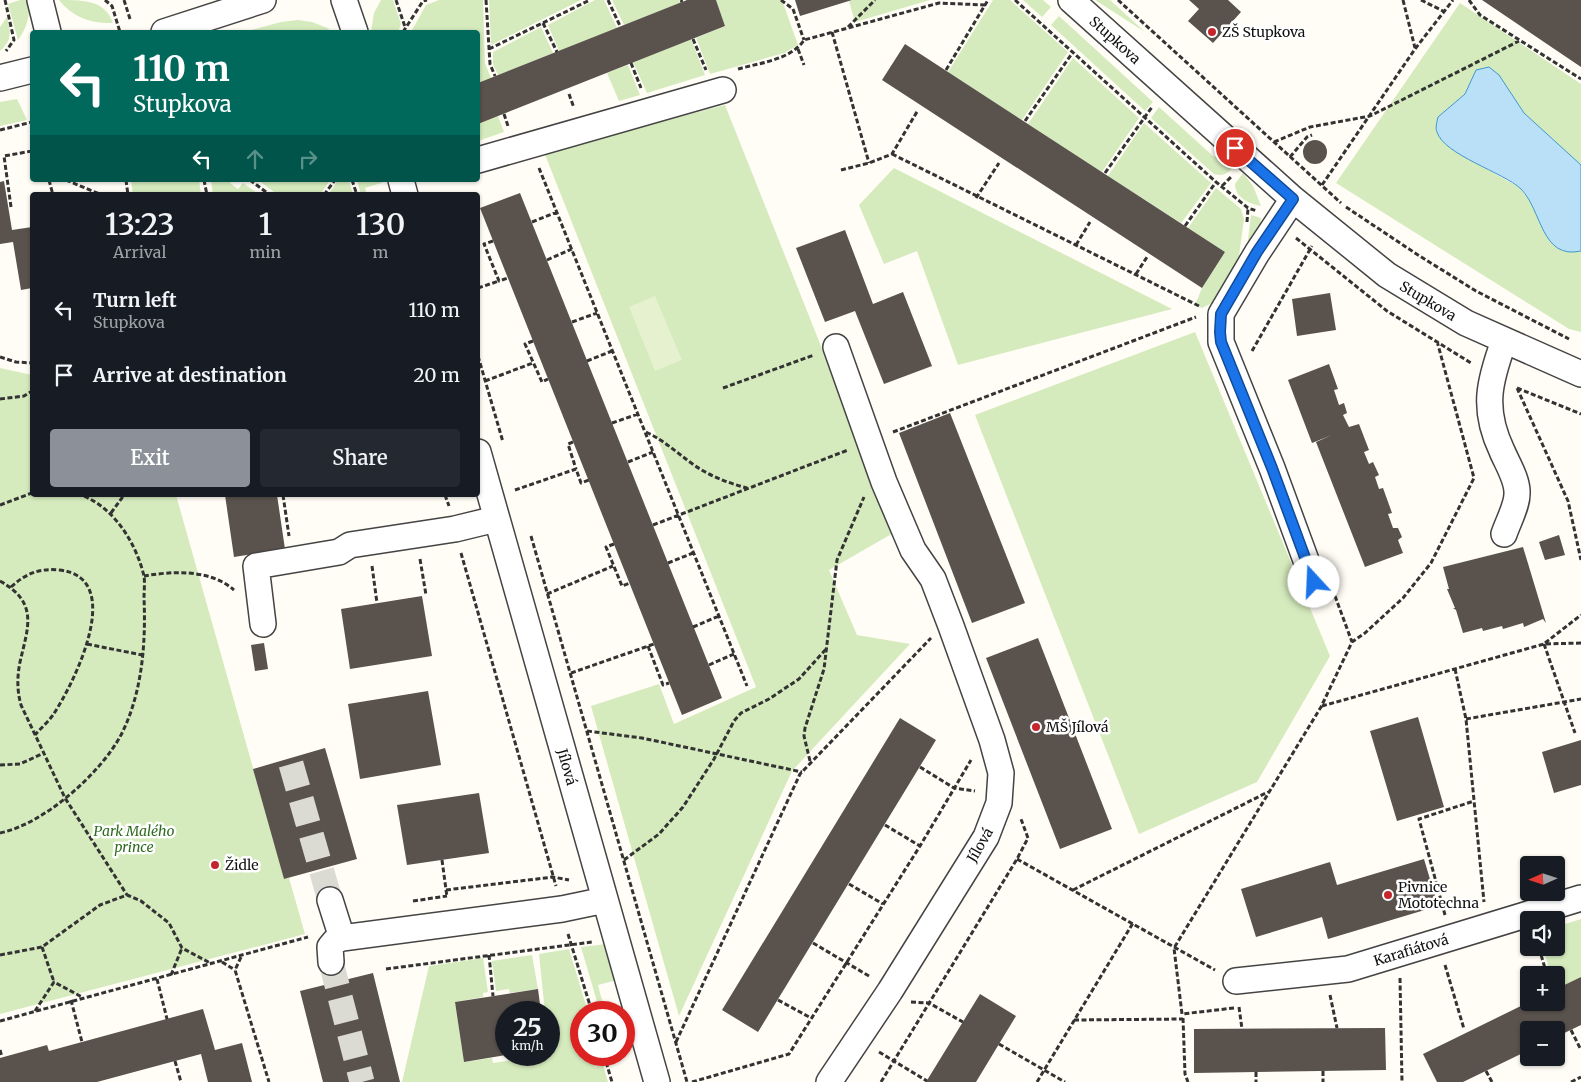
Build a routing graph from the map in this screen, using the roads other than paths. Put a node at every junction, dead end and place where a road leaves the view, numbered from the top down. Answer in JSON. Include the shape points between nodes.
{"nodes":[{"id":1,"x":40,"y":0,"type":"edge"},
{"id":2,"x":263,"y":0,"type":"edge"},
{"id":3,"x":344,"y":0,"type":"edge"},
{"id":4,"x":1071,"y":0,"type":"edge"},
{"id":5,"x":48,"y":30,"type":"edge"},
{"id":6,"x":170,"y":30,"type":"edge"},
{"id":7,"x":354,"y":30,"type":"edge"},
{"id":8,"x":30,"y":70,"type":"edge"},
{"id":9,"x":0,"y":78,"type":"edge"},
{"id":10,"x":723,"y":79,"type":"road end"},
{"id":11,"x":480,"y":159,"type":"edge"},
{"id":12,"x":1293,"y":199,"type":"junction"},
{"id":13,"x":1504,"y":341,"type":"junction"},
{"id":14,"x":836,"y":347,"type":"road end"},
{"id":15,"x":1581,"y":374,"type":"edge"},
{"id":16,"x":480,"y":460,"type":"edge"},
{"id":17,"x":493,"y":509,"type":"junction"},
{"id":18,"x":1504,"y":534,"type":"dead end"},
{"id":19,"x":1323,"y":585,"type":"road end"},
{"id":20,"x":263,"y":624,"type":"dead end"},
{"id":21,"x":1581,"y":898,"type":"edge"},
{"id":22,"x":330,"y":900,"type":"tunnel mouth"},
{"id":23,"x":605,"y":900,"type":"junction"},
{"id":24,"x":342,"y":938,"type":"junction"},
{"id":25,"x":331,"y":962,"type":"tunnel mouth"},
{"id":26,"x":1236,"y":981,"type":"road end"},
{"id":27,"x":656,"y":1082,"type":"edge"},
{"id":28,"x":829,"y":1082,"type":"edge"}],
"edges":[{"from":1,"to":5,"type":"street"},
{"from":2,"to":6,"type":"street"},
{"from":3,"to":7,"type":"street"},
{"from":4,"to":12,"type":"street","name":"Stupkova"},
{"from":8,"to":9,"type":"street"},
{"from":10,"to":11,"type":"street","via":[[531,146]]},
{"from":12,"to":13,"type":"street","name":"Stupkova","via":[[1387,275],[1466,323]]},
{"from":12,"to":19,"type":"street","via":[[1221,314],[1220,332],[1221,342],[1272,468]]},
{"from":13,"to":15,"type":"street","name":"Stupkova"},
{"from":13,"to":18,"type":"street","via":[[1491,375],[1488,397],[1492,431],[1510,468],[1517,493]]},
{"from":14,"to":28,"type":"street","name":"Jílová","via":[[880,471],[913,550],[933,579],[951,626],[999,761],[1001,779],[997,809],[981,845]]},
{"from":16,"to":17,"type":"street","name":"Jílová"},
{"from":17,"to":20,"type":"street","via":[[455,528],[350,545],[340,552],[256,566]]},
{"from":17,"to":23,"type":"street","name":"Jílová"},
{"from":21,"to":26,"type":"street","name":"Karafiátová","via":[[1487,928],[1447,948],[1348,969]]},
{"from":22,"to":24,"type":"street"},
{"from":23,"to":24,"type":"street","via":[[562,909]]},
{"from":23,"to":27,"type":"street","name":"Jílová"},
{"from":24,"to":25,"type":"street","via":[[330,947]]}]}
